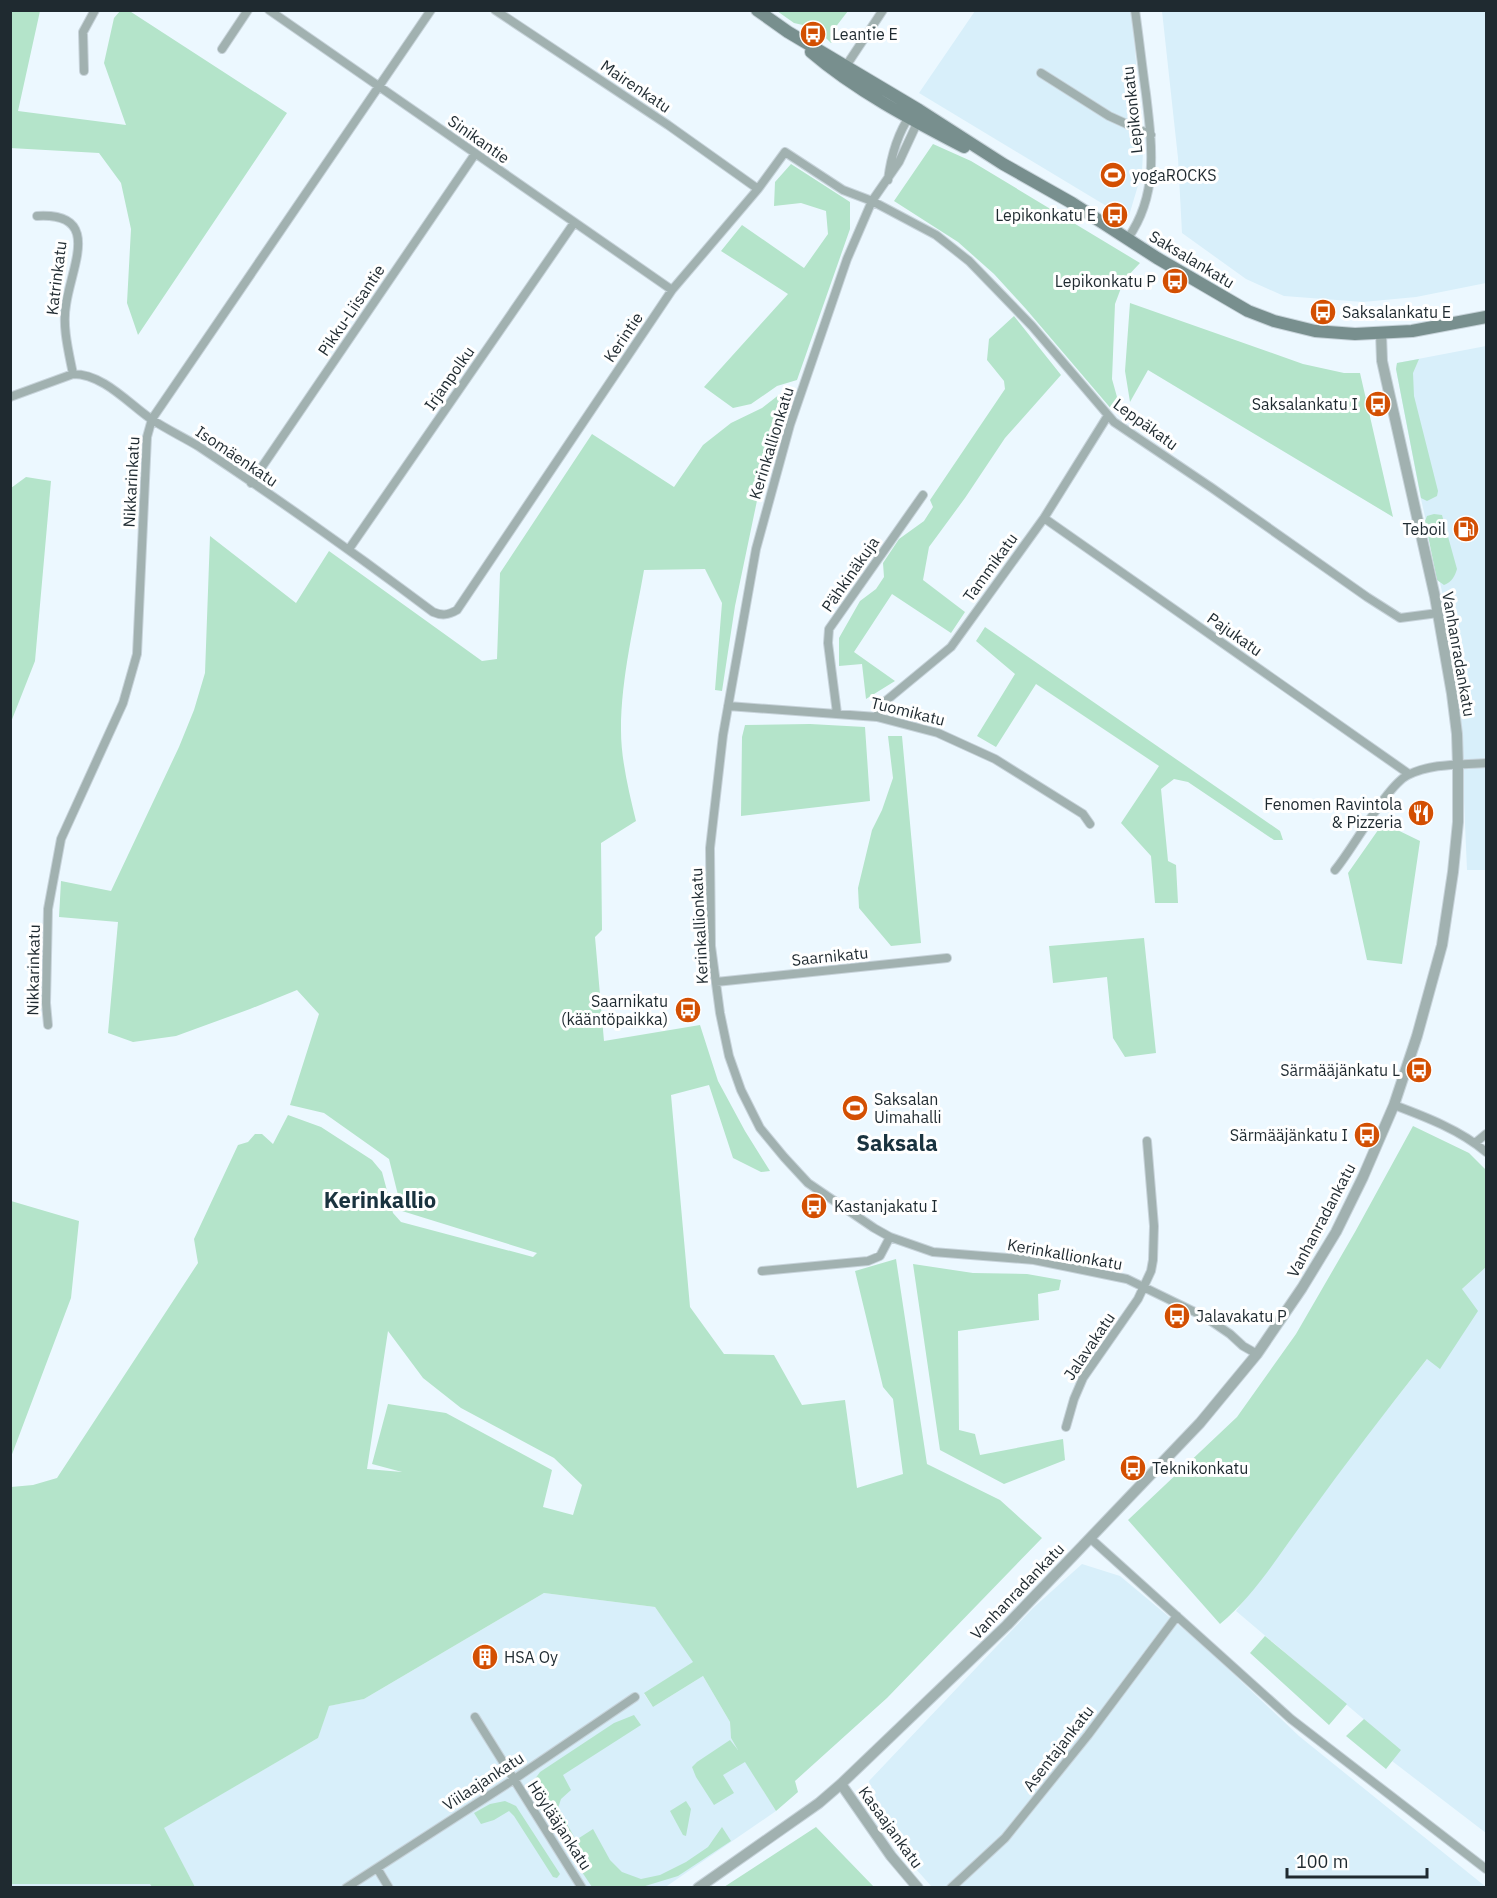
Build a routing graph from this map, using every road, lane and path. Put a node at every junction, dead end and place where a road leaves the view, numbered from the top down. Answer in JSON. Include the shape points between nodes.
{"nodes":[{"id":1,"x":95,"y":10,"type":"edge"},
{"id":2,"x":248,"y":10,"type":"edge"},
{"id":3,"x":269,"y":10,"type":"edge"},
{"id":4,"x":431,"y":10,"type":"edge"},
{"id":5,"x":495,"y":10,"type":"edge"},
{"id":6,"x":757,"y":10,"type":"edge"},
{"id":7,"x":883,"y":10,"type":"edge"},
{"id":8,"x":1136,"y":10,"type":"edge"},
{"id":9,"x":788,"y":32,"type":"junction"},
{"id":10,"x":222,"y":49,"type":"dead end"},
{"id":11,"x":846,"y":66,"type":"junction"},
{"id":12,"x":84,"y":71,"type":"dead end"},
{"id":13,"x":1041,"y":73,"type":"dead end"},
{"id":14,"x":378,"y":87,"type":"junction"},
{"id":15,"x":915,"y":116,"type":"junction"},
{"id":16,"x":1151,"y":135,"type":"junction"},
{"id":17,"x":475,"y":154,"type":"junction"},
{"id":18,"x":758,"y":189,"type":"junction"},
{"id":19,"x":872,"y":201,"type":"junction"},
{"id":20,"x":37,"y":216,"type":"dead end"},
{"id":21,"x":574,"y":223,"type":"junction"},
{"id":22,"x":1128,"y":238,"type":"junction"},
{"id":23,"x":672,"y":290,"type":"junction"},
{"id":24,"x":1486,"y":317,"type":"edge"},
{"id":25,"x":1381,"y":333,"type":"junction"},
{"id":26,"x":73,"y":374,"type":"junction"},
{"id":27,"x":10,"y":397,"type":"edge"},
{"id":28,"x":1107,"y":417,"type":"junction"},
{"id":29,"x":152,"y":419,"type":"junction"},
{"id":30,"x":251,"y":483,"type":"junction"},
{"id":31,"x":923,"y":495,"type":"dead end"},
{"id":32,"x":1044,"y":519,"type":"junction"},
{"id":33,"x":349,"y":549,"type":"junction"},
{"id":34,"x":433,"y":612,"type":"joint"},
{"id":35,"x":1438,"y":613,"type":"junction"},
{"id":36,"x":728,"y":706,"type":"junction"},
{"id":37,"x":837,"y":713,"type":"junction"},
{"id":38,"x":877,"y":717,"type":"junction"},
{"id":39,"x":1486,"y":763,"type":"edge"},
{"id":40,"x":1458,"y":766,"type":"junction"},
{"id":41,"x":1409,"y":774,"type":"junction"},
{"id":42,"x":1090,"y":824,"type":"dead end"},
{"id":43,"x":1335,"y":870,"type":"dead end"},
{"id":44,"x":947,"y":958,"type":"dead end"},
{"id":45,"x":716,"y":982,"type":"junction"},
{"id":46,"x":48,"y":1025,"type":"dead end"},
{"id":47,"x":1394,"y":1105,"type":"junction"},
{"id":48,"x":1486,"y":1134,"type":"edge"},
{"id":49,"x":1147,"y":1142,"type":"dead end"},
{"id":50,"x":1475,"y":1143,"type":"junction"},
{"id":51,"x":1486,"y":1152,"type":"edge"},
{"id":52,"x":890,"y":1237,"type":"junction"},
{"id":53,"x":762,"y":1271,"type":"dead end"},
{"id":54,"x":1144,"y":1287,"type":"junction"},
{"id":55,"x":1257,"y":1354,"type":"junction"},
{"id":56,"x":1066,"y":1427,"type":"dead end"},
{"id":57,"x":1090,"y":1538,"type":"junction"},
{"id":58,"x":1177,"y":1616,"type":"junction"},
{"id":59,"x":635,"y":1697,"type":"dead end"},
{"id":60,"x":475,"y":1717,"type":"dead end"},
{"id":61,"x":513,"y":1779,"type":"junction"},
{"id":62,"x":841,"y":1784,"type":"junction"},
{"id":63,"x":377,"y":1868,"type":"junction"},
{"id":64,"x":1486,"y":1869,"type":"edge"},
{"id":65,"x":346,"y":1887,"type":"edge"},
{"id":66,"x":389,"y":1887,"type":"edge"},
{"id":67,"x":582,"y":1887,"type":"edge"},
{"id":68,"x":698,"y":1887,"type":"edge"},
{"id":69,"x":918,"y":1887,"type":"edge"},
{"id":70,"x":951,"y":1887,"type":"edge"}],
"edges":[{"from":1,"to":12,"type":"street","via":[[83,32]]},
{"from":2,"to":10,"type":"street"},
{"from":3,"to":14,"type":"street","name":"Sinikantie"},
{"from":4,"to":14,"type":"street","name":"Nikkarinkatu"},
{"from":5,"to":18,"type":"street","name":"Mairenkatu"},
{"from":6,"to":9,"type":"main road","name":"Saksalankatu"},
{"from":7,"to":11,"type":"street"},
{"from":8,"to":16,"type":"street","name":"Lepikonkatu"},
{"from":9,"to":11,"type":"main road","name":"Saksalankatu"},
{"from":9,"to":15,"type":"main road","name":"Saksalankatu","via":[[826,65]]},
{"from":11,"to":15,"type":"main road","name":"Saksalankatu"},
{"from":13,"to":16,"type":"street","via":[[1109,116]]},
{"from":14,"to":17,"type":"street","name":"Sinikantie"},
{"from":14,"to":29,"type":"street","name":"Nikkarinkatu"},
{"from":15,"to":19,"type":"street","name":"Kerinkallionkatu","via":[[891,156],[888,180]]},
{"from":15,"to":22,"type":"main road","name":"Saksalankatu"},
{"from":16,"to":22,"type":"street","name":"Lepikonkatu","via":[[1148,194]]},
{"from":17,"to":21,"type":"street","name":"Sinikantie"},
{"from":17,"to":30,"type":"street","name":"Pikku-Liisantie"},
{"from":18,"to":19,"type":"street","name":"Kerintie","via":[[785,152],[843,190]]},
{"from":18,"to":23,"type":"street","name":"Kerintie"},
{"from":19,"to":28,"type":"street","name":"Leppäkatu","via":[[936,235],[969,261],[1032,326]]},
{"from":19,"to":36,"type":"street","name":"Kerinkallionkatu","via":[[847,259],[790,425],[756,549]]},
{"from":20,"to":26,"type":"street","name":"Katrinkatu","via":[[66,218],[76,233],[76,268],[65,305]]},
{"from":21,"to":23,"type":"street","name":"Sinikantie"},
{"from":21,"to":33,"type":"street","name":"Irjanpolku"},
{"from":22,"to":25,"type":"main road","name":"Saksalankatu","via":[[1210,290],[1274,321],[1315,331]]},
{"from":23,"to":34,"type":"street","name":"Kerintie","via":[[457,610],[445,615]]},
{"from":24,"to":25,"type":"main road","name":"Saksalankatu"},
{"from":25,"to":35,"type":"street","name":"Vanhanradankatu","via":[[1382,361]]},
{"from":26,"to":27,"type":"street"},
{"from":26,"to":29,"type":"street","name":"Isomäenkatu","via":[[82,374],[106,386]]},
{"from":28,"to":32,"type":"street","name":"Tammikatu"},
{"from":28,"to":35,"type":"street","name":"Leppäkatu","via":[[1400,618]]},
{"from":29,"to":30,"type":"street","name":"Isomäenkatu"},
{"from":29,"to":46,"type":"street","name":"Nikkarinkatu","via":[[147,437],[137,654],[123,703],[61,839],[48,909]]},
{"from":30,"to":33,"type":"street","name":"Isomäenkatu"},
{"from":31,"to":37,"type":"street","name":"Pähkinäkuja","via":[[829,629]]},
{"from":32,"to":38,"type":"street","name":"Tammikatu","via":[[951,647],[882,704]]},
{"from":32,"to":41,"type":"street","name":"Pajukatu"},
{"from":33,"to":34,"type":"street","name":"Isomäenkatu"},
{"from":35,"to":40,"type":"street","name":"Vanhanradankatu","via":[[1452,694]]},
{"from":36,"to":37,"type":"street","name":"Tuomikatu"},
{"from":36,"to":45,"type":"street","name":"Kerinkallionkatu","via":[[710,848],[711,946]]},
{"from":37,"to":38,"type":"street","name":"Tuomikatu"},
{"from":38,"to":42,"type":"street","name":"Tuomikatu","via":[[938,732],[994,759],[1083,814]]},
{"from":39,"to":40,"type":"street"},
{"from":40,"to":41,"type":"street"},
{"from":40,"to":47,"type":"street","name":"Vanhanradankatu","via":[[1456,842],[1442,945]]},
{"from":41,"to":43,"type":"street","via":[[1389,793]]},
{"from":44,"to":45,"type":"street","name":"Saarnikatu"},
{"from":45,"to":52,"type":"street","name":"Kerinkallionkatu","via":[[729,1056],[760,1128],[808,1183]]},
{"from":47,"to":50,"type":"street"},
{"from":47,"to":55,"type":"street","name":"Vanhanradankatu","via":[[1335,1232]]},
{"from":48,"to":50,"type":"street"},
{"from":49,"to":54,"type":"street","name":"Jalavakatu","via":[[1154,1237],[1153,1260]]},
{"from":50,"to":51,"type":"street"},
{"from":52,"to":53,"type":"street","via":[[880,1256],[868,1261]]},
{"from":52,"to":54,"type":"street","name":"Kerinkallionkatu","via":[[933,1252],[1034,1260],[1117,1277]]},
{"from":54,"to":55,"type":"street","name":"Kerinkallionkatu","via":[[1205,1317]]},
{"from":54,"to":56,"type":"street","name":"Jalavakatu","via":[[1083,1378]]},
{"from":55,"to":57,"type":"street","name":"Vanhanradankatu","via":[[1200,1423]]},
{"from":57,"to":58,"type":"street"},
{"from":57,"to":62,"type":"street","name":"Vanhanradankatu","via":[[1007,1625]]},
{"from":58,"to":64,"type":"street","via":[[1291,1719]]},
{"from":58,"to":70,"type":"street","name":"Asentajankatu","via":[[1088,1736],[1005,1838]]},
{"from":59,"to":61,"type":"street","name":"Viilaajankatu"},
{"from":60,"to":61,"type":"street","name":"Höylääjankatu"},
{"from":61,"to":63,"type":"street","name":"Viilaajankatu"},
{"from":61,"to":67,"type":"street","name":"Höylääjankatu"},
{"from":62,"to":68,"type":"street","name":"Vanhanradankatu"},
{"from":62,"to":69,"type":"street","name":"Kasaajankatu","via":[[891,1856]]},
{"from":63,"to":65,"type":"street","name":"Viilaajankatu"},
{"from":63,"to":66,"type":"street"}]}
